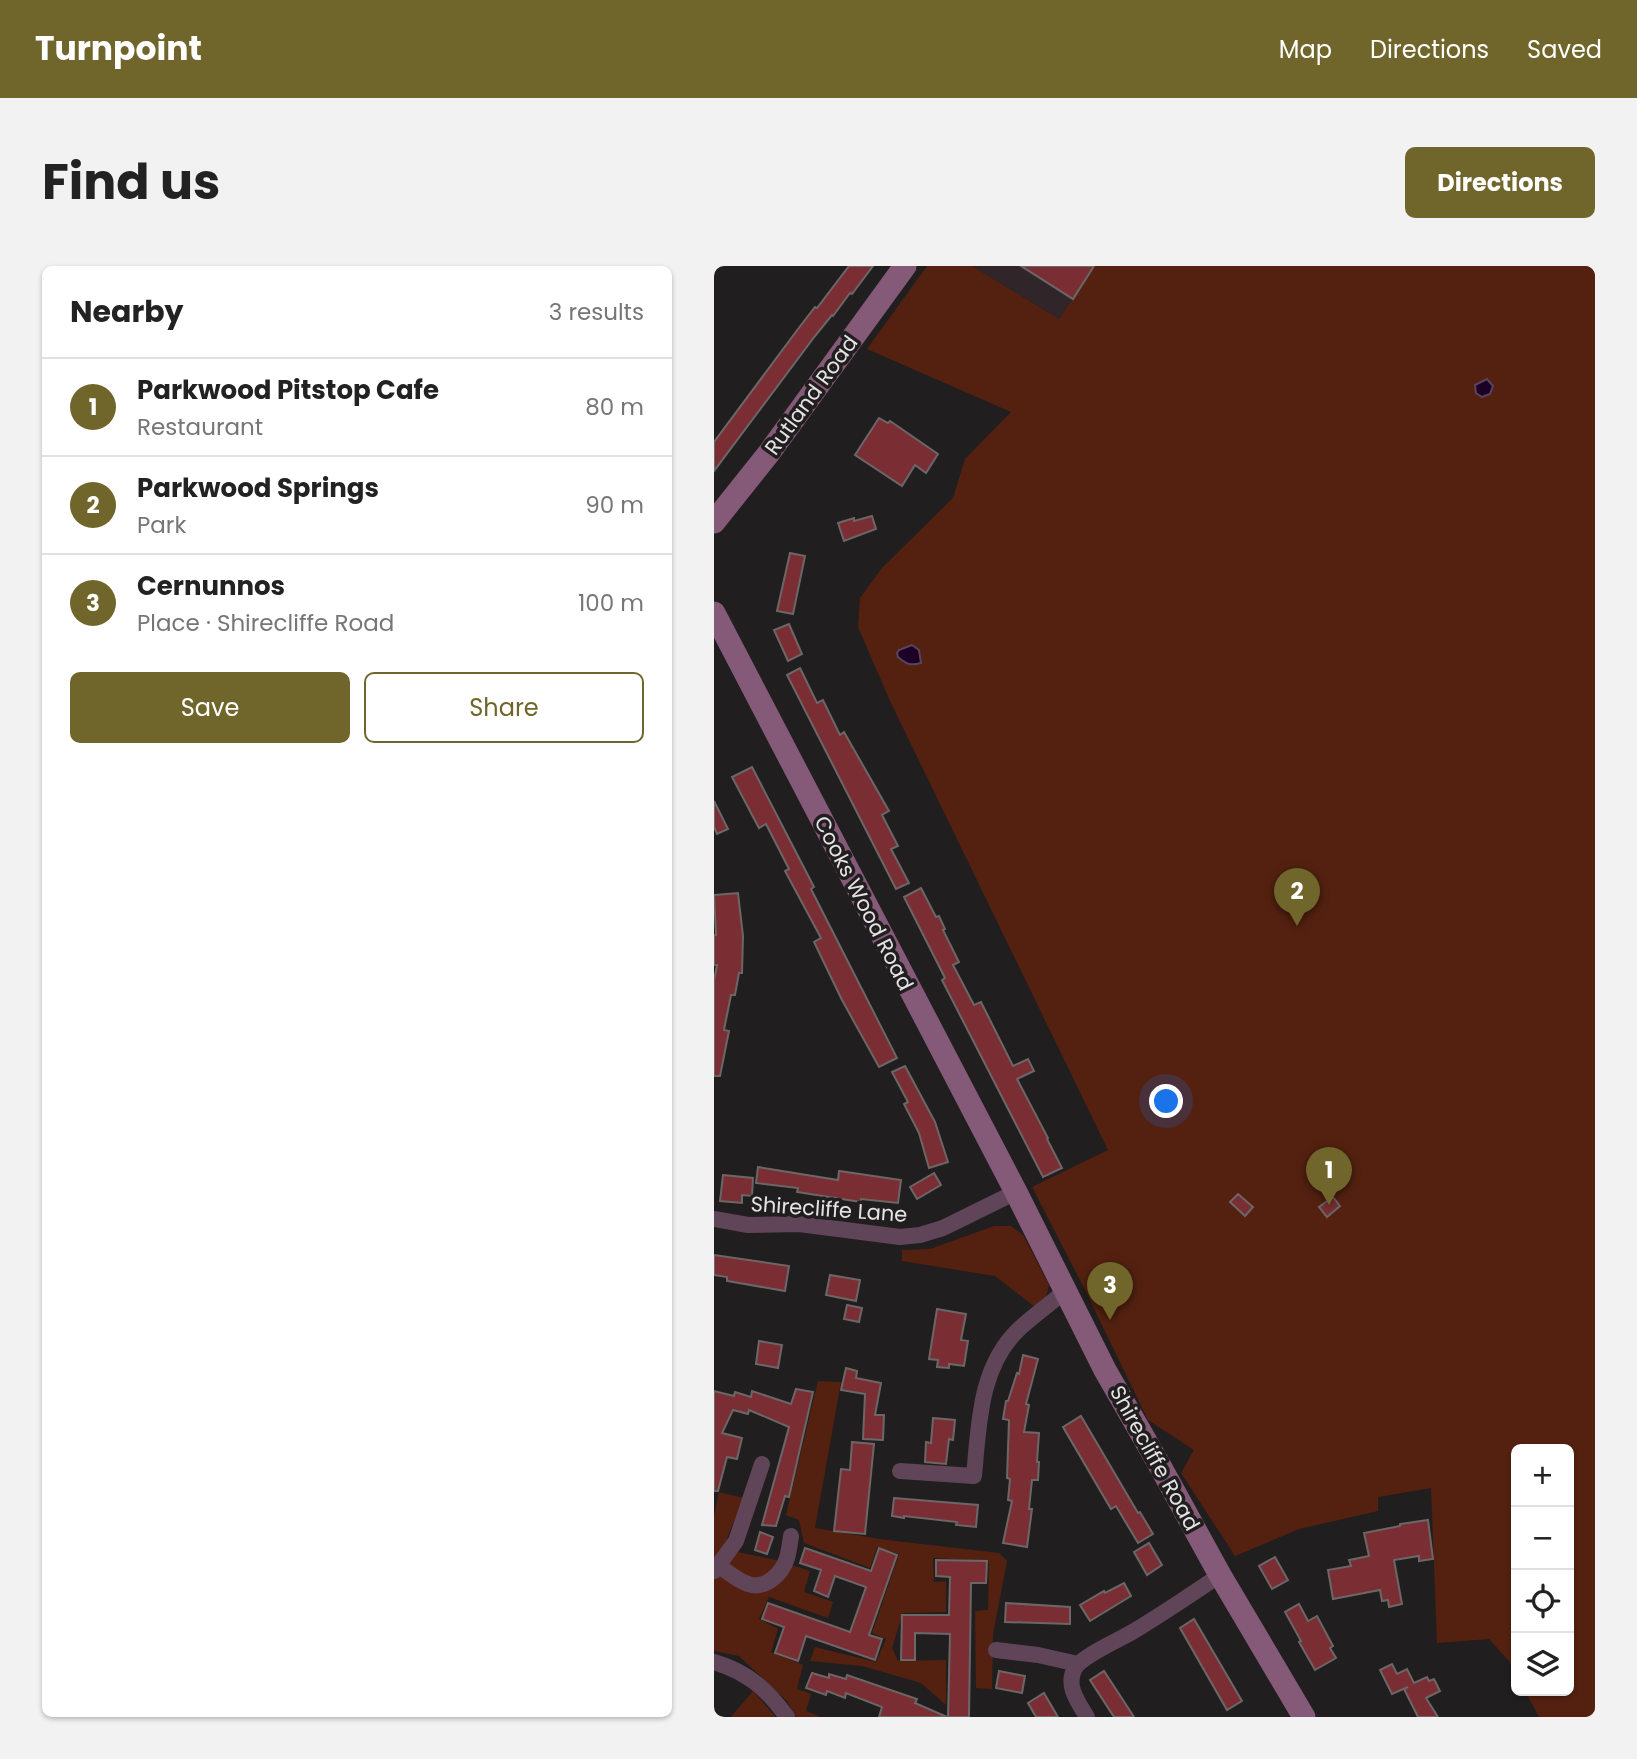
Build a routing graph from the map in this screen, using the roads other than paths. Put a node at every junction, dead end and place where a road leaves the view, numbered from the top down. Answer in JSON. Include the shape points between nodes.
{"nodes":[{"id":1,"x":905,"y":266,"type":"edge"},
{"id":2,"x":714,"y":522,"type":"edge"},
{"id":3,"x":714,"y":613,"type":"edge"},
{"id":4,"x":1016,"y":1192,"type":"junction"},
{"id":5,"x":714,"y":1219,"type":"edge"},
{"id":6,"x":1065,"y":1292,"type":"junction"},
{"id":7,"x":762,"y":1464,"type":"dead end"},
{"id":8,"x":900,"y":1471,"type":"dead end"},
{"id":9,"x":791,"y":1536,"type":"dead end"},
{"id":10,"x":716,"y":1569,"type":"edge"},
{"id":11,"x":1220,"y":1575,"type":"junction"},
{"id":12,"x":996,"y":1650,"type":"dead end"},
{"id":13,"x":714,"y":1662,"type":"edge"},
{"id":14,"x":1078,"y":1664,"type":"junction"},
{"id":15,"x":787,"y":1717,"type":"edge"},
{"id":16,"x":1087,"y":1717,"type":"edge"},
{"id":17,"x":1304,"y":1717,"type":"edge"}],
"edges":[{"from":1,"to":2,"type":"street","name":"Rutland Road"},
{"from":3,"to":4,"type":"street","name":"Cooks Wood Road"},
{"from":4,"to":5,"type":"street","name":"Shirecliffe Lane","via":[[943,1228],[900,1237],[799,1224],[748,1226]]},
{"from":4,"to":6,"type":"street","name":"Shirecliffe Road"},
{"from":6,"to":8,"type":"street","via":[[1018,1330],[995,1361],[980,1414],[974,1476]]},
{"from":6,"to":11,"type":"street","name":"Shirecliffe Road"},
{"from":7,"to":10,"type":"street","via":[[736,1541]]},
{"from":9,"to":10,"type":"street","via":[[786,1561],[765,1583],[746,1584]]},
{"from":11,"to":14,"type":"street"},
{"from":11,"to":17,"type":"street","name":"Shirecliffe Road"},
{"from":12,"to":14,"type":"street"},
{"from":13,"to":15,"type":"street","via":[[744,1673]]},
{"from":14,"to":16,"type":"street","via":[[1071,1682]]}]}
